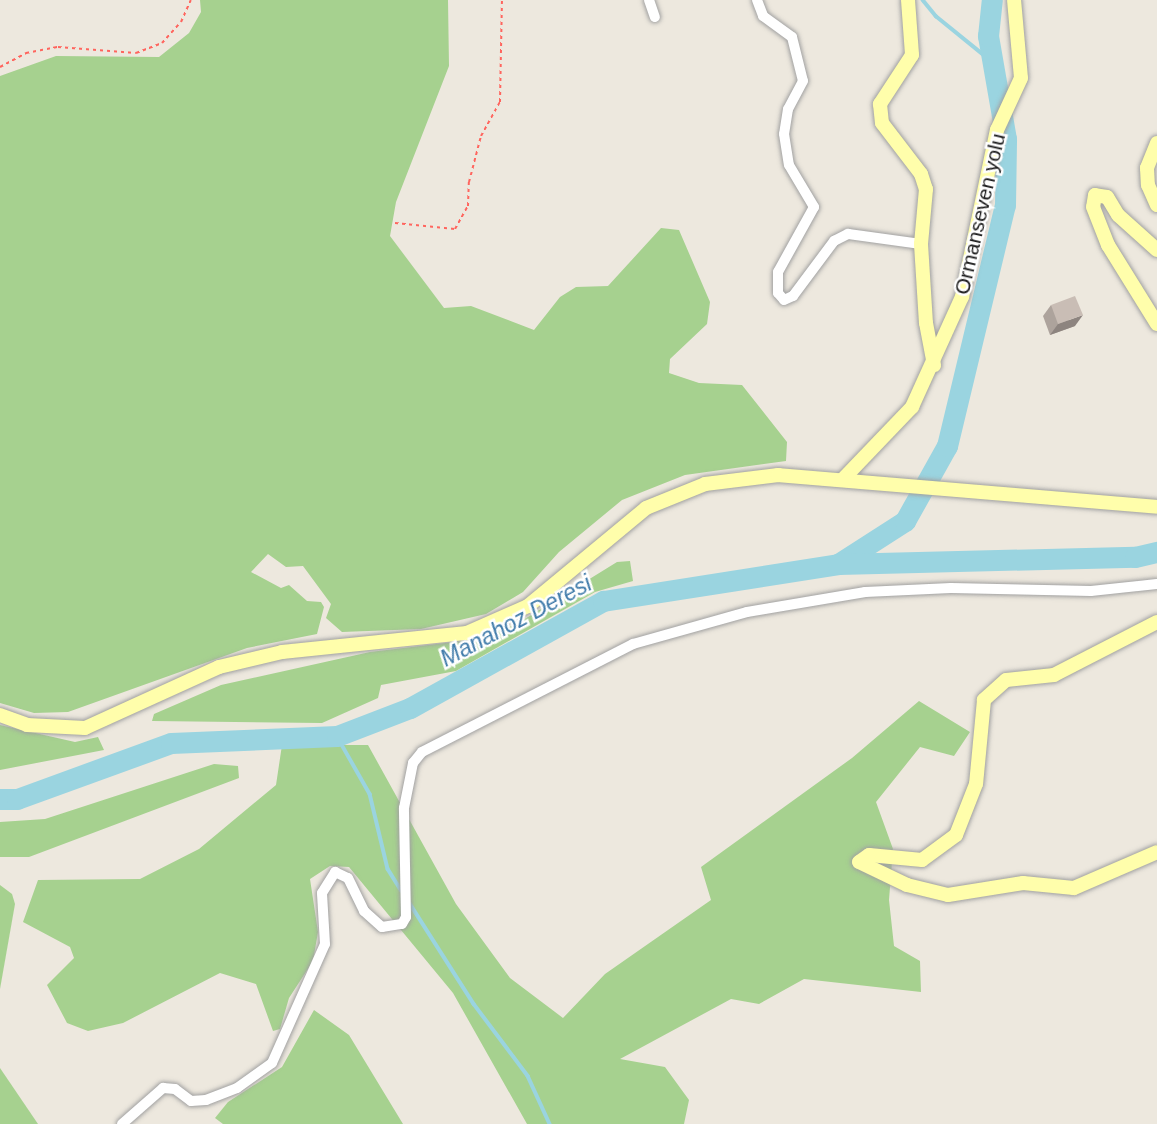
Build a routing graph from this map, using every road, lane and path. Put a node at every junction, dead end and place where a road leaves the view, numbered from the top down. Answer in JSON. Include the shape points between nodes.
{"nodes":[{"id":1,"x":191,"y":0,"type":"edge"},
{"id":2,"x":502,"y":0,"type":"edge"},
{"id":3,"x":649,"y":0,"type":"edge"},
{"id":4,"x":757,"y":0,"type":"edge"},
{"id":5,"x":908,"y":0,"type":"edge"},
{"id":6,"x":1014,"y":0,"type":"edge"},
{"id":7,"x":655,"y":17,"type":"dead end"},
{"id":8,"x":0,"y":66,"type":"edge"},
{"id":9,"x":1157,"y":143,"type":"edge"},
{"id":10,"x":1157,"y":205,"type":"edge"},
{"id":11,"x":396,"y":223,"type":"dead end"},
{"id":12,"x":921,"y":244,"type":"junction"},
{"id":13,"x":1157,"y":250,"type":"edge"},
{"id":14,"x":1157,"y":324,"type":"edge"},
{"id":15,"x":934,"y":365,"type":"junction"},
{"id":16,"x":843,"y":480,"type":"junction"},
{"id":17,"x":1157,"y":507,"type":"edge"},
{"id":18,"x":1157,"y":584,"type":"edge"},
{"id":19,"x":1157,"y":622,"type":"edge"},
{"id":20,"x":0,"y":716,"type":"edge"},
{"id":21,"x":1157,"y":852,"type":"edge"},
{"id":22,"x":122,"y":1124,"type":"edge"}],
"edges":[{"from":1,"to":8,"type":"path","via":[[181,22],[162,43],[136,53],[58,47],[26,52]]},
{"from":2,"to":11,"type":"path","via":[[500,102],[481,136],[468,182],[468,206],[455,229]]},
{"from":3,"to":7,"type":"street"},
{"from":4,"to":12,"type":"street","via":[[763,16],[792,37],[803,81],[788,109],[784,134],[789,165],[814,207],[778,272],[778,293],[784,300],[793,296],[834,241],[848,234]]},
{"from":5,"to":12,"type":"main road","via":[[912,55],[880,104],[883,123],[921,174],[926,189]]},
{"from":6,"to":15,"type":"main road","name":"Ormanseven yolu","via":[[1021,78],[997,130],[962,297]]},
{"from":9,"to":10,"type":"main road","via":[[1147,168],[1147,185]]},
{"from":12,"to":15,"type":"main road"},
{"from":13,"to":14,"type":"main road","via":[[1118,215],[1107,197],[1095,195],[1093,207],[1108,245]]},
{"from":15,"to":16,"type":"main road","name":"Ormanseven yolu","via":[[912,407]]},
{"from":16,"to":17,"type":"main road"},
{"from":16,"to":20,"type":"main road","via":[[778,475],[693,489],[646,508],[527,606],[467,633],[282,652],[219,667],[85,728],[27,725]]},
{"from":18,"to":22,"type":"street","via":[[1091,591],[951,588],[865,592],[747,612],[633,644],[422,752],[413,763],[404,808],[406,909],[402,924],[382,927],[364,911],[348,878],[335,872],[322,893],[325,944],[272,1063],[237,1088],[206,1100],[191,1101],[175,1089],[163,1088]]},
{"from":19,"to":21,"type":"main road","via":[[1054,675],[1006,680],[984,700],[976,784],[956,835],[922,860],[869,855],[859,862],[907,885],[948,895],[1023,883],[1074,888]]}]}
